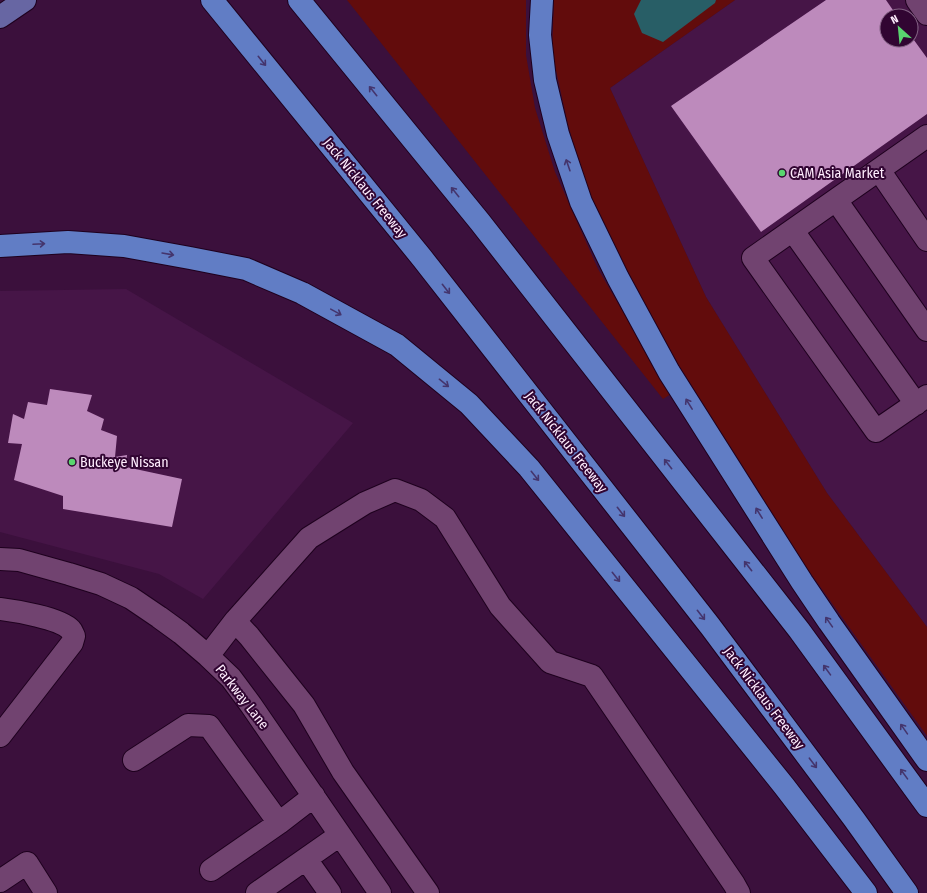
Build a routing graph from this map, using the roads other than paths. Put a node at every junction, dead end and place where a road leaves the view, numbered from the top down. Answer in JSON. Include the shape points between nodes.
{"nodes":[{"id":1,"x":25,"y":0,"type":"edge"},
{"id":2,"x":202,"y":0,"type":"edge"},
{"id":3,"x":212,"y":0,"type":"edge"},
{"id":4,"x":299,"y":0,"type":"edge"},
{"id":5,"x":542,"y":0,"type":"edge"},
{"id":6,"x":917,"y":0,"type":"edge"},
{"id":7,"x":927,"y":14,"type":"edge"},
{"id":8,"x":0,"y":17,"type":"edge"},
{"id":9,"x":238,"y":31,"type":"junction"},
{"id":10,"x":924,"y":143,"type":"edge"},
{"id":11,"x":879,"y":170,"type":"junction"},
{"id":12,"x":836,"y":200,"type":"junction"},
{"id":13,"x":793,"y":231,"type":"junction"},
{"id":14,"x":927,"y":240,"type":"edge"},
{"id":15,"x":0,"y":246,"type":"edge"},
{"id":16,"x":927,"y":330,"type":"edge"},
{"id":17,"x":921,"y":400,"type":"edge"},
{"id":18,"x":0,"y":559,"type":"edge"},
{"id":19,"x":0,"y":609,"type":"edge"},
{"id":20,"x":235,"y":621,"type":"junction"},
{"id":21,"x":208,"y":656,"type":"junction"},
{"id":22,"x":0,"y":736,"type":"edge"},
{"id":23,"x":134,"y":760,"type":"dead end"},
{"id":24,"x":927,"y":760,"type":"edge"},
{"id":25,"x":314,"y":796,"type":"junction"},
{"id":26,"x":927,"y":806,"type":"edge"},
{"id":27,"x":279,"y":823,"type":"junction"},
{"id":28,"x":340,"y":835,"type":"junction"},
{"id":29,"x":306,"y":859,"type":"junction"},
{"id":30,"x":211,"y":870,"type":"dead end"},
{"id":31,"x":0,"y":881,"type":"edge"},
{"id":32,"x":46,"y":893,"type":"edge"},
{"id":33,"x":257,"y":893,"type":"edge"},
{"id":34,"x":330,"y":893,"type":"edge"},
{"id":35,"x":380,"y":893,"type":"edge"},
{"id":36,"x":428,"y":893,"type":"edge"},
{"id":37,"x":739,"y":893,"type":"edge"},
{"id":38,"x":866,"y":893,"type":"edge"},
{"id":39,"x":907,"y":893,"type":"edge"}],
"edges":[{"from":1,"to":8,"type":"main road"},
{"from":2,"to":9,"type":"highway"},
{"from":3,"to":9,"type":"highway","name":"Jack Nicklaus Freeway"},
{"from":26,"to":4,"type":"highway","one_way":true,"via":[[789,618],[480,222]]},
{"from":24,"to":5,"type":"highway","one_way":true,"via":[[802,582],[669,372],[618,278],[581,202],[558,134],[545,80],[540,35]]},
{"from":6,"to":7,"type":"street"},
{"from":9,"to":39,"type":"highway","name":"Jack Nicklaus Freeway","one_way":true,"via":[[422,258],[710,626]]},
{"from":10,"to":11,"type":"street"},
{"from":11,"to":12,"type":"street"},
{"from":11,"to":14,"type":"street"},
{"from":12,"to":13,"type":"street"},
{"from":12,"to":16,"type":"street"},
{"from":13,"to":17,"type":"street"},
{"from":13,"to":17,"type":"street","via":[[753,258],[871,425],[876,431]]},
{"from":15,"to":38,"type":"highway","one_way":true,"via":[[68,242],[124,246],[246,269],[302,293],[397,345],[469,404],[529,468],[784,786]]},
{"from":18,"to":21,"type":"street","name":"Parkway Lane","via":[[19,560],[100,584],[131,598],[159,616]]},
{"from":19,"to":22,"type":"street","via":[[39,616],[60,623],[70,629],[74,636]]},
{"from":20,"to":21,"type":"street"},
{"from":20,"to":36,"type":"street","via":[[304,705],[343,772]]},
{"from":20,"to":37,"type":"street","via":[[309,538],[365,503],[395,490],[421,500],[445,518],[500,606],[550,662],[592,676]]},
{"from":21,"to":25,"type":"street","name":"Parkway Lane","via":[[231,678]]},
{"from":23,"to":27,"type":"street","via":[[188,725],[209,726]]},
{"from":25,"to":27,"type":"street"},
{"from":25,"to":28,"type":"street","name":"Parkway Lane"},
{"from":27,"to":30,"type":"street"},
{"from":28,"to":29,"type":"street"},
{"from":28,"to":35,"type":"street","name":"Parkway Lane"},
{"from":29,"to":33,"type":"street"},
{"from":29,"to":34,"type":"street"},
{"from":31,"to":32,"type":"street","via":[[27,863]]}]}
